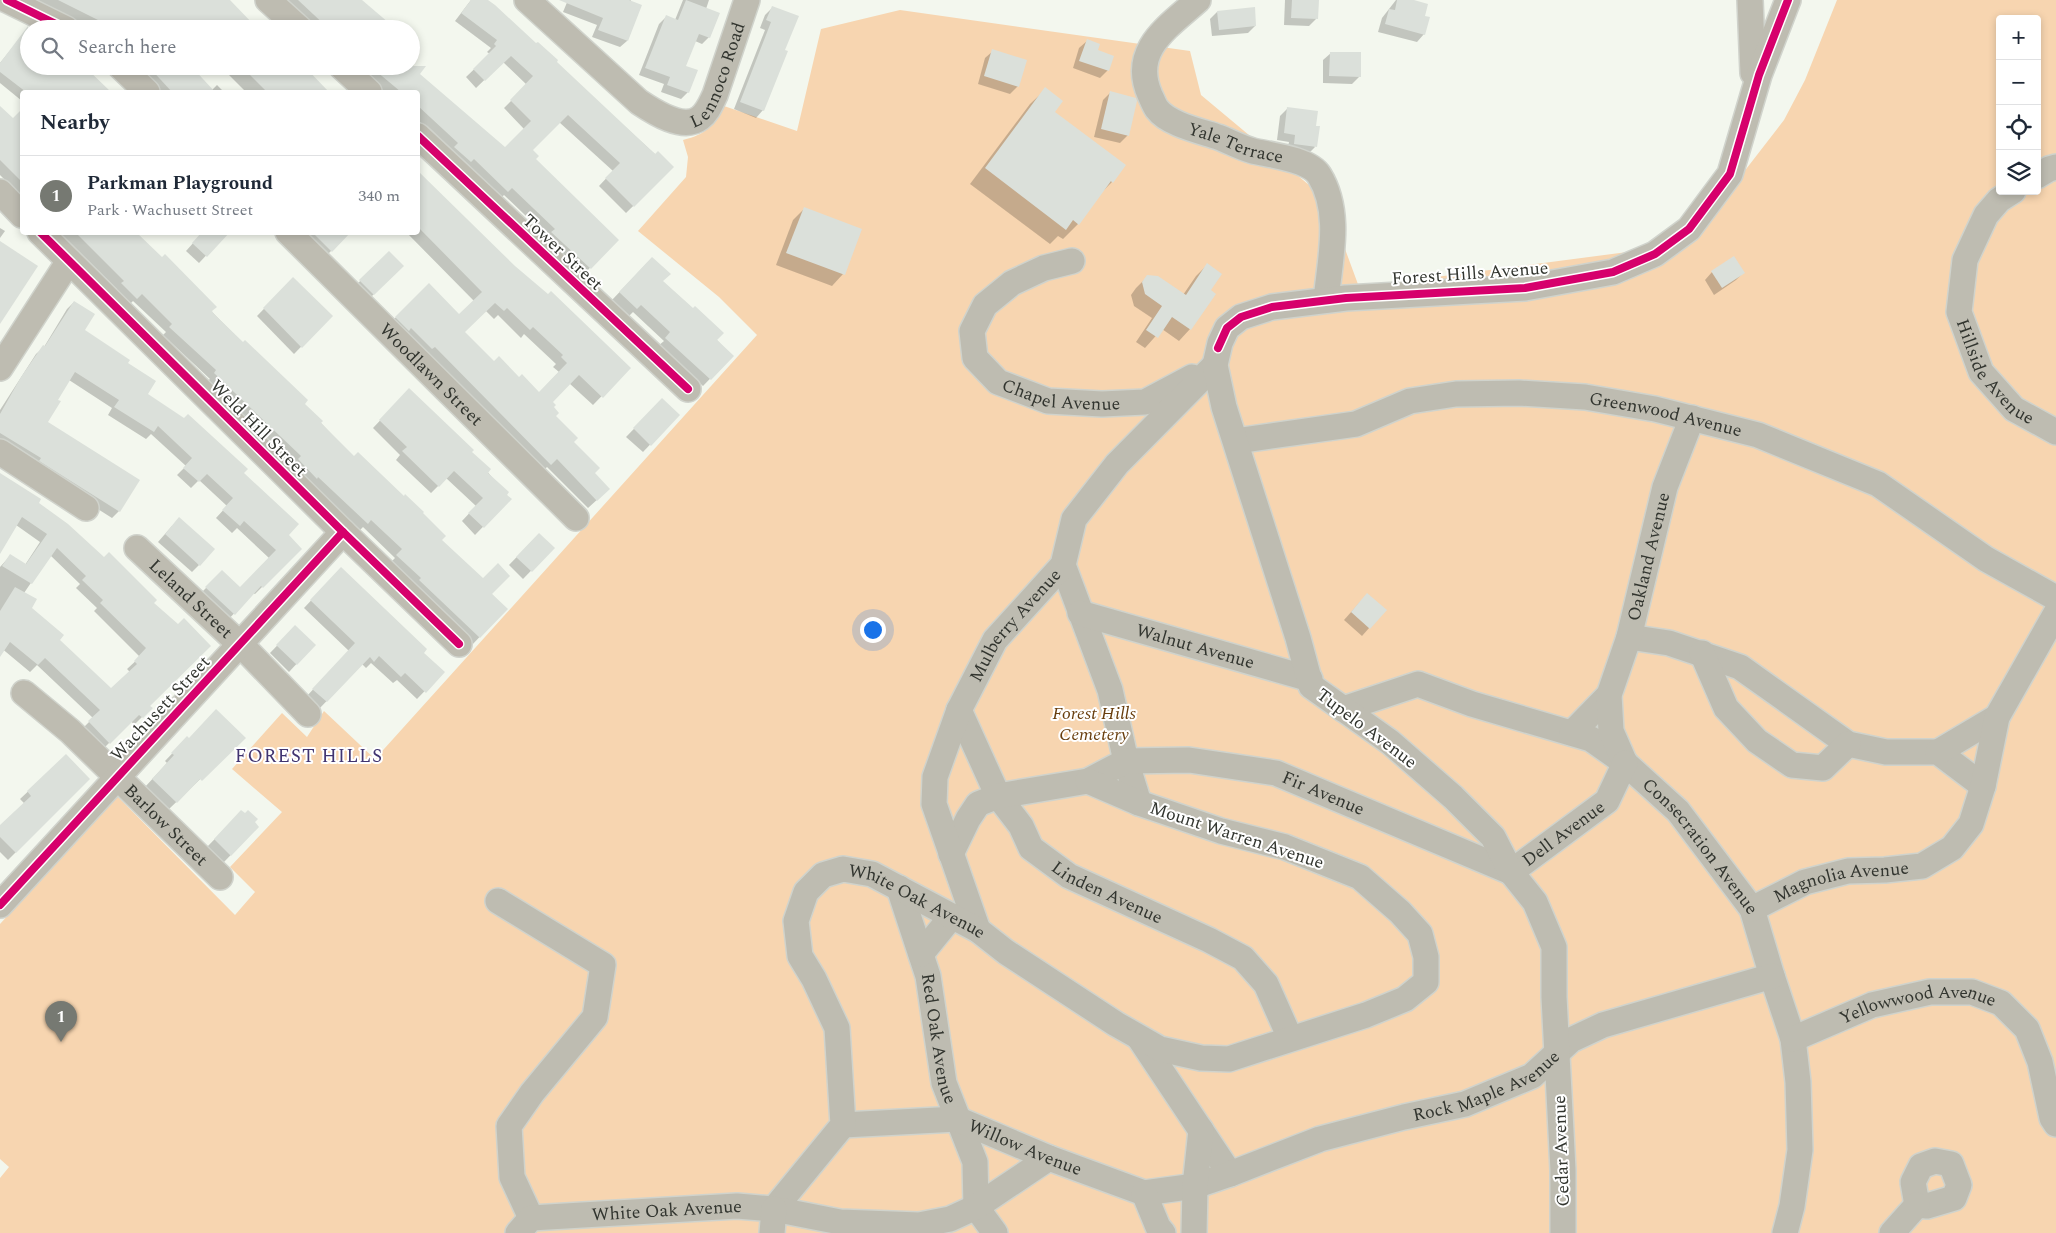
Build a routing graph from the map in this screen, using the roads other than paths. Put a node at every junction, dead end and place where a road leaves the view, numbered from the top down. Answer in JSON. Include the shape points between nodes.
{"nodes":[{"id":1,"x":7,"y":0,"type":"edge"},
{"id":2,"x":268,"y":0,"type":"edge"},
{"id":3,"x":747,"y":0,"type":"edge"},
{"id":4,"x":1198,"y":0,"type":"edge"},
{"id":5,"x":1750,"y":0,"type":"edge"},
{"id":6,"x":1788,"y":0,"type":"edge"},
{"id":7,"x":539,"y":5,"type":"edge"},
{"id":8,"x":48,"y":20,"type":"edge"},
{"id":9,"x":290,"y":20,"type":"edge"},
{"id":10,"x":129,"y":75,"type":"edge"},
{"id":11,"x":351,"y":75,"type":"edge"},
{"id":12,"x":145,"y":90,"type":"edge"},
{"id":13,"x":367,"y":90,"type":"edge"},
{"id":14,"x":1750,"y":105,"type":"junction"},
{"id":15,"x":420,"y":138,"type":"edge"},
{"id":16,"x":2056,"y":167,"type":"edge"},
{"id":17,"x":2041,"y":174,"type":"edge"},
{"id":18,"x":0,"y":192,"type":"edge"},
{"id":19,"x":2007,"y":195,"type":"edge"},
{"id":20,"x":20,"y":213,"type":"edge"},
{"id":21,"x":43,"y":235,"type":"edge"},
{"id":22,"x":291,"y":235,"type":"edge"},
{"id":23,"x":69,"y":261,"type":"junction"},
{"id":24,"x":1072,"y":261,"type":"dead end"},
{"id":25,"x":1326,"y":300,"type":"junction"},
{"id":26,"x":1217,"y":356,"type":"junction"},
{"id":27,"x":0,"y":368,"type":"edge"},
{"id":28,"x":688,"y":389,"type":"dead end"},
{"id":29,"x":1692,"y":418,"type":"junction"},
{"id":30,"x":2056,"y":432,"type":"edge"},
{"id":31,"x":1236,"y":441,"type":"junction"},
{"id":32,"x":0,"y":452,"type":"edge"},
{"id":33,"x":86,"y":508,"type":"dead end"},
{"id":34,"x":576,"y":518,"type":"dead end"},
{"id":35,"x":343,"y":532,"type":"junction"},
{"id":36,"x":137,"y":548,"type":"dead end"},
{"id":37,"x":1063,"y":565,"type":"junction"},
{"id":38,"x":2056,"y":609,"type":"edge"},
{"id":39,"x":1080,"y":613,"type":"junction"},
{"id":40,"x":1629,"y":637,"type":"junction"},
{"id":41,"x":239,"y":644,"type":"junction"},
{"id":42,"x":459,"y":644,"type":"dead end"},
{"id":43,"x":1702,"y":653,"type":"junction"},
{"id":44,"x":1310,"y":679,"type":"junction"},
{"id":45,"x":24,"y":693,"type":"dead end"},
{"id":46,"x":1609,"y":696,"type":"junction"},
{"id":47,"x":1343,"y":709,"type":"junction"},
{"id":48,"x":959,"y":710,"type":"junction"},
{"id":49,"x":308,"y":714,"type":"dead end"},
{"id":50,"x":1997,"y":718,"type":"junction"},
{"id":51,"x":1572,"y":733,"type":"junction"},
{"id":52,"x":1848,"y":744,"type":"junction"},
{"id":53,"x":1938,"y":752,"type":"junction"},
{"id":54,"x":1126,"y":761,"type":"junction"},
{"id":55,"x":1625,"y":763,"type":"junction"},
{"id":56,"x":117,"y":778,"type":"junction"},
{"id":57,"x":1088,"y":781,"type":"junction"},
{"id":58,"x":1983,"y":786,"type":"junction"},
{"id":59,"x":998,"y":796,"type":"junction"},
{"id":60,"x":1139,"y":803,"type":"junction"},
{"id":61,"x":951,"y":854,"type":"junction"},
{"id":62,"x":1511,"y":872,"type":"junction"},
{"id":63,"x":220,"y":877,"type":"dead end"},
{"id":64,"x":899,"y":888,"type":"junction"},
{"id":65,"x":498,"y":901,"type":"dead end"},
{"id":66,"x":0,"y":905,"type":"edge"},
{"id":67,"x":1752,"y":909,"type":"junction"},
{"id":68,"x":952,"y":916,"type":"junction"},
{"id":69,"x":978,"y":930,"type":"junction"},
{"id":70,"x":921,"y":954,"type":"junction"},
{"id":71,"x":1772,"y":976,"type":"junction"},
{"id":72,"x":1139,"y":1036,"type":"junction"},
{"id":73,"x":1290,"y":1038,"type":"junction"},
{"id":74,"x":1793,"y":1039,"type":"junction"},
{"id":75,"x":1557,"y":1052,"type":"junction"},
{"id":76,"x":1201,"y":1058,"type":"joint"},
{"id":77,"x":957,"y":1119,"type":"junction"},
{"id":78,"x":843,"y":1124,"type":"junction"},
{"id":79,"x":2056,"y":1124,"type":"edge"},
{"id":80,"x":1201,"y":1130,"type":"junction"},
{"id":81,"x":1049,"y":1158,"type":"junction"},
{"id":82,"x":1230,"y":1174,"type":"junction"},
{"id":83,"x":1195,"y":1186,"type":"junction"},
{"id":84,"x":1144,"y":1193,"type":"junction"},
{"id":85,"x":1917,"y":1205,"type":"dead end"},
{"id":86,"x":1792,"y":1206,"type":"junction"},
{"id":87,"x":976,"y":1207,"type":"junction"},
{"id":88,"x":773,"y":1221,"type":"edge"},
{"id":89,"x":524,"y":1225,"type":"edge"},
{"id":90,"x":995,"y":1233,"type":"edge"},
{"id":91,"x":1162,"y":1233,"type":"edge"},
{"id":92,"x":1194,"y":1233,"type":"edge"},
{"id":93,"x":1563,"y":1233,"type":"edge"},
{"id":94,"x":1786,"y":1233,"type":"edge"},
{"id":95,"x":1799,"y":1233,"type":"edge"},
{"id":96,"x":1892,"y":1233,"type":"edge"}],
"edges":[{"from":1,"to":8,"type":"street"},
{"from":2,"to":9,"type":"street"},
{"from":3,"to":7,"type":"street","name":"Lennoco Road","via":[[708,109],[699,119],[690,122],[659,115],[639,102]]},
{"from":4,"to":25,"type":"street","name":"Yale Terrace","via":[[1156,38],[1145,59],[1146,85],[1157,109],[1182,126],[1250,150],[1299,161],[1318,172],[1330,196],[1333,217]]},
{"from":5,"to":14,"type":"street","name":"Forest Hills Avenue","via":[[1753,51]]},
{"from":6,"to":14,"type":"street","name":"Forest Hills Avenue","via":[[1766,52]]},
{"from":10,"to":12,"type":"street"},
{"from":11,"to":13,"type":"street"},
{"from":14,"to":25,"type":"street","name":"Forest Hills Avenue","via":[[1730,174],[1690,229],[1655,254],[1613,272],[1526,288]]},
{"from":15,"to":28,"type":"street","name":"Tower Street"},
{"from":16,"to":17,"type":"street"},
{"from":18,"to":20,"type":"street"},
{"from":19,"to":30,"type":"street","name":"Hillside Avenue","via":[[1986,215],[1965,260],[1959,312],[1981,372],[2014,409]]},
{"from":21,"to":23,"type":"street","name":"Weld Hill Street"},
{"from":22,"to":34,"type":"street","name":"Woodlawn Street"},
{"from":23,"to":27,"type":"street"},
{"from":23,"to":35,"type":"street","name":"Weld Hill Street"},
{"from":24,"to":26,"type":"street","name":"Chapel Avenue","via":[[1044,268],[1012,283],[985,305],[972,331],[975,358],[998,382],[1048,401],[1145,402]]},
{"from":25,"to":26,"type":"street","name":"Forest Hills Avenue","via":[[1272,307],[1241,317],[1227,328]]},
{"from":26,"to":31,"type":"street","name":"Tupelo Avenue","via":[[1224,407]]},
{"from":26,"to":37,"type":"street","name":"Mulberry Avenue","via":[[1117,464],[1074,519]]},
{"from":29,"to":31,"type":"street","name":"Greenwood Avenue","via":[[1585,397],[1519,392],[1456,394],[1410,401],[1356,424]]},
{"from":29,"to":38,"type":"street","name":"Greenwood Avenue","via":[[1758,435],[1878,484]]},
{"from":29,"to":40,"type":"street","name":"Oakland Avenue","via":[[1665,487]]},
{"from":31,"to":44,"type":"street","name":"Tupelo Avenue"},
{"from":32,"to":33,"type":"street"},
{"from":35,"to":41,"type":"street","name":"Wachusett Street"},
{"from":35,"to":42,"type":"street","name":"Weld Hill Street"},
{"from":36,"to":41,"type":"street","name":"Leland Street"},
{"from":37,"to":39,"type":"street","name":"Mount Warren Avenue"},
{"from":37,"to":48,"type":"street","name":"Mulberry Avenue","via":[[995,640]]},
{"from":38,"to":50,"type":"street"},
{"from":39,"to":44,"type":"street","name":"Walnut Avenue"},
{"from":39,"to":54,"type":"street","name":"Mount Warren Avenue","via":[[1110,690]]},
{"from":40,"to":43,"type":"street","via":[[1669,643]]},
{"from":40,"to":46,"type":"street","name":"Oakland Avenue"},
{"from":41,"to":49,"type":"street","name":"Leland Street"},
{"from":41,"to":56,"type":"street","name":"Wachusett Street"},
{"from":43,"to":52,"type":"street","via":[[1740,667]]},
{"from":43,"to":52,"type":"street","via":[[1726,708],[1757,741],[1792,765],[1823,768]]},
{"from":44,"to":47,"type":"street","name":"Tupelo Avenue","via":[[1311,686]]},
{"from":45,"to":56,"type":"street","name":"Barlow Street","via":[[70,731]]},
{"from":46,"to":51,"type":"street","name":"Oakland Avenue"},
{"from":46,"to":55,"type":"street","name":"Oakland Avenue","via":[[1611,731]]},
{"from":47,"to":51,"type":"street","name":"Consecration Avenue","via":[[1418,684],[1472,704]]},
{"from":47,"to":62,"type":"street","name":"Tupelo Avenue","via":[[1390,742],[1453,798],[1493,837]]},
{"from":48,"to":59,"type":"street","name":"Linden Avenue"},
{"from":48,"to":61,"type":"street","name":"Mulberry Avenue","via":[[935,777],[934,804]]},
{"from":50,"to":53,"type":"street"},
{"from":50,"to":58,"type":"street","name":"Magnolia Avenue"},
{"from":51,"to":55,"type":"street","name":"Consecration Avenue","via":[[1592,739]]},
{"from":52,"to":53,"type":"street","via":[[1886,752]]},
{"from":53,"to":58,"type":"street"},
{"from":54,"to":57,"type":"street"},
{"from":54,"to":60,"type":"street","name":"Mount Warren Avenue"},
{"from":54,"to":62,"type":"street","name":"Fir Avenue","via":[[1189,760],[1276,773]]},
{"from":55,"to":62,"type":"street","name":"Dell Avenue","via":[[1607,801]]},
{"from":55,"to":67,"type":"street","name":"Consecration Avenue","via":[[1678,811]]},
{"from":56,"to":63,"type":"street","name":"Barlow Street"},
{"from":56,"to":66,"type":"street","name":"Wachusett Street"},
{"from":57,"to":59,"type":"street"},
{"from":57,"to":60,"type":"street"},
{"from":58,"to":67,"type":"street","name":"Magnolia Avenue","via":[[1971,824],[1952,848],[1922,866],[1848,871],[1805,882]]},
{"from":59,"to":61,"type":"street","via":[[978,804]]},
{"from":59,"to":73,"type":"street","name":"Linden Avenue","via":[[1020,826],[1031,848],[1069,876],[1243,958],[1266,984]]},
{"from":60,"to":73,"type":"street","name":"Mount Warren Avenue","via":[[1222,831],[1286,847],[1360,877],[1420,934],[1426,957],[1426,982],[1405,999],[1366,1015]]},
{"from":61,"to":69,"type":"street","name":"Mulberry Avenue"},
{"from":62,"to":75,"type":"street","name":"Cedar Avenue","via":[[1535,902],[1554,947]]},
{"from":64,"to":68,"type":"street","name":"White Oak Avenue"},
{"from":64,"to":70,"type":"street","name":"Red Oak Avenue"},
{"from":64,"to":78,"type":"street","name":"White Oak Avenue","via":[[872,874],[843,869],[822,875],[806,892],[796,921],[800,956],[837,1028]]},
{"from":65,"to":89,"type":"street","via":[[603,964],[595,1017],[532,1093],[510,1126],[512,1177]]},
{"from":67,"to":71,"type":"street","name":"Consecration Avenue"},
{"from":68,"to":69,"type":"street","name":"White Oak Avenue"},
{"from":68,"to":70,"type":"street","name":"Red Oak Avenue"},
{"from":69,"to":72,"type":"street","name":"White Oak Avenue","via":[[1021,962]]},
{"from":70,"to":77,"type":"street","name":"Red Oak Avenue","via":[[928,976],[944,1083]]},
{"from":71,"to":74,"type":"street","name":"Consecration Avenue"},
{"from":71,"to":75,"type":"street","name":"Rock Maple Avenue","via":[[1603,1026],[1571,1040]]},
{"from":72,"to":76,"type":"street","name":"White Oak Avenue","via":[[1160,1048]]},
{"from":72,"to":80,"type":"street","name":"White Oak Avenue"},
{"from":73,"to":76,"type":"street","name":"Mount Warren Avenue","via":[[1229,1059]]},
{"from":74,"to":79,"type":"street","name":"Yellowwood Avenue","via":[[1872,1005],[1930,992],[1972,992],[2001,1003],[2028,1029]]},
{"from":74,"to":86,"type":"street","name":"Consecration Avenue","via":[[1800,1150]]},
{"from":75,"to":82,"type":"street","name":"Rock Maple Avenue","via":[[1532,1076],[1465,1104],[1320,1139]]},
{"from":75,"to":93,"type":"street","name":"Cedar Avenue"},
{"from":77,"to":78,"type":"street","name":"Willow Avenue"},
{"from":77,"to":81,"type":"street","name":"Willow Avenue"},
{"from":77,"to":87,"type":"street","name":"Red Oak Avenue","via":[[975,1162]]},
{"from":78,"to":88,"type":"street"},
{"from":80,"to":82,"type":"street","name":"White Oak Avenue"},
{"from":80,"to":83,"type":"street"},
{"from":81,"to":84,"type":"street","name":"Willow Avenue"},
{"from":81,"to":87,"type":"street","name":"White Oak Avenue"},
{"from":82,"to":83,"type":"street","name":"Rock Maple Avenue"},
{"from":83,"to":84,"type":"street","name":"Willow Avenue"},
{"from":83,"to":92,"type":"street"},
{"from":84,"to":91,"type":"street"},
{"from":85,"to":96,"type":"street"},
{"from":86,"to":94,"type":"street","name":"Consecration Avenue"},
{"from":86,"to":95,"type":"street"},
{"from":87,"to":88,"type":"street","name":"White Oak Avenue","via":[[950,1219],[919,1225]]},
{"from":87,"to":90,"type":"street"},
{"from":88,"to":89,"type":"street","name":"White Oak Avenue","via":[[738,1206]]}]}
